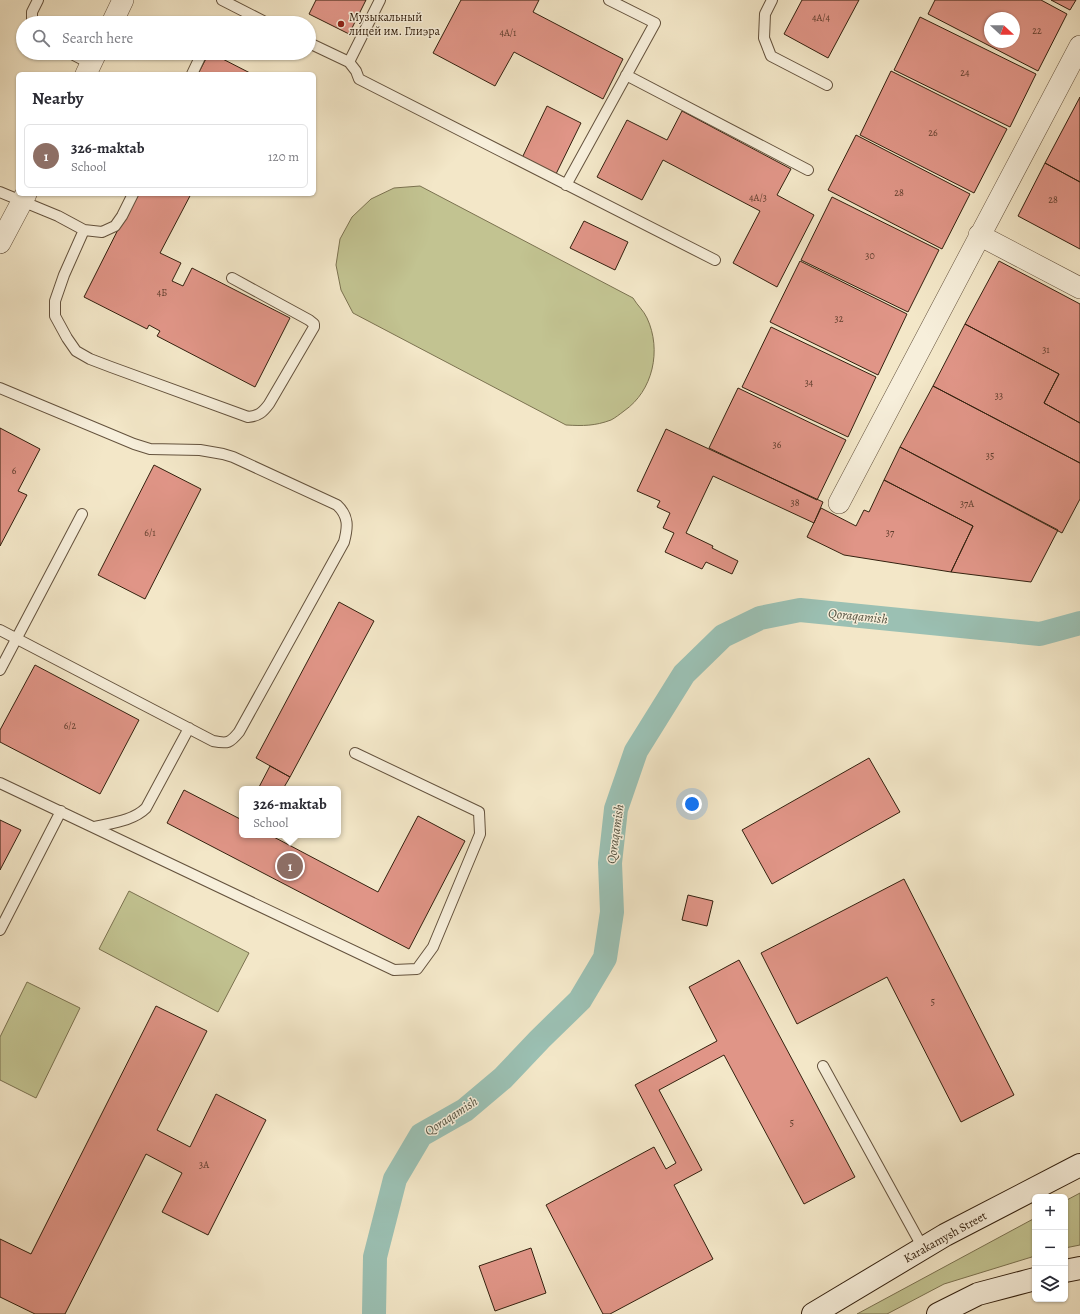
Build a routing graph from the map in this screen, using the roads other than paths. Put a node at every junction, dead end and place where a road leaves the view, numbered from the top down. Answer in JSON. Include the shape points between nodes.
{"nodes":[{"id":1,"x":38,"y":0,"type":"edge"},
{"id":2,"x":123,"y":0,"type":"edge"},
{"id":3,"x":222,"y":0,"type":"edge"},
{"id":4,"x":380,"y":0,"type":"edge"},
{"id":5,"x":609,"y":0,"type":"edge"},
{"id":6,"x":772,"y":0,"type":"edge"},
{"id":7,"x":32,"y":16,"type":"edge"},
{"id":8,"x":115,"y":16,"type":"edge"},
{"id":9,"x":250,"y":16,"type":"edge"},
{"id":10,"x":316,"y":46,"type":"edge"},
{"id":11,"x":1080,"y":46,"type":"edge"},
{"id":12,"x":199,"y":60,"type":"edge"},
{"id":13,"x":349,"y":62,"type":"junction"},
{"id":14,"x":193,"y":72,"type":"edge"},
{"id":15,"x":626,"y":75,"type":"junction"},
{"id":16,"x":827,"y":85,"type":"dead end"},
{"id":17,"x":808,"y":170,"type":"dead end"},
{"id":18,"x":566,"y":185,"type":"junction"},
{"id":19,"x":0,"y":192,"type":"edge"},
{"id":20,"x":16,"y":195,"type":"edge"},
{"id":21,"x":132,"y":196,"type":"edge"},
{"id":22,"x":24,"y":197,"type":"edge"},
{"id":23,"x":84,"y":230,"type":"junction"},
{"id":24,"x":979,"y":235,"type":"junction"},
{"id":25,"x":0,"y":243,"type":"edge"},
{"id":26,"x":715,"y":260,"type":"dead end"},
{"id":27,"x":232,"y":278,"type":"dead end"},
{"id":28,"x":1080,"y":288,"type":"edge"},
{"id":29,"x":0,"y":388,"type":"edge"},
{"id":30,"x":839,"y":503,"type":"dead end"},
{"id":31,"x":82,"y":514,"type":"dead end"},
{"id":32,"x":0,"y":630,"type":"edge"},
{"id":33,"x":16,"y":638,"type":"junction"},
{"id":34,"x":0,"y":670,"type":"edge"},
{"id":35,"x":189,"y":728,"type":"junction"},
{"id":36,"x":355,"y":753,"type":"dead end"},
{"id":37,"x":0,"y":783,"type":"edge"},
{"id":38,"x":61,"y":811,"type":"junction"},
{"id":39,"x":94,"y":827,"type":"junction"},
{"id":40,"x":0,"y":930,"type":"edge"},
{"id":41,"x":823,"y":1066,"type":"dead end"},
{"id":42,"x":1080,"y":1165,"type":"edge"},
{"id":43,"x":923,"y":1248,"type":"junction"},
{"id":44,"x":1080,"y":1268,"type":"edge"},
{"id":45,"x":1068,"y":1271,"type":"edge"},
{"id":46,"x":1032,"y":1280,"type":"edge"},
{"id":47,"x":813,"y":1314,"type":"edge"},
{"id":48,"x":938,"y":1314,"type":"edge"}],
"edges":[{"from":1,"to":7,"type":"lane"},
{"from":2,"to":8,"type":"street"},
{"from":3,"to":9,"type":"lane"},
{"from":4,"to":13,"type":"lane"},
{"from":5,"to":15,"type":"lane","via":[[655,23]]},
{"from":6,"to":16,"type":"lane","via":[[765,14],[764,38],[771,56]]},
{"from":10,"to":13,"type":"lane"},
{"from":11,"to":24,"type":"street"},
{"from":12,"to":14,"type":"lane"},
{"from":13,"to":18,"type":"lane","via":[[359,79]]},
{"from":15,"to":17,"type":"lane"},
{"from":15,"to":18,"type":"lane"},
{"from":18,"to":26,"type":"lane"},
{"from":19,"to":20,"type":"lane"},
{"from":21,"to":23,"type":"lane","via":[[115,226],[102,232]]},
{"from":22,"to":23,"type":"lane"},
{"from":22,"to":25,"type":"street"},
{"from":23,"to":27,"type":"lane","via":[[55,301],[55,316],[76,351],[90,359],[248,417],[256,416],[269,404],[314,324]]},
{"from":24,"to":28,"type":"street"},
{"from":24,"to":30,"type":"street"},
{"from":29,"to":35,"type":"lane","via":[[150,449],[211,451],[233,457],[337,505],[343,511],[347,532],[344,542],[239,732],[232,741],[224,743],[213,741]]},
{"from":31,"to":33,"type":"lane"},
{"from":32,"to":33,"type":"lane"},
{"from":33,"to":34,"type":"lane"},
{"from":33,"to":35,"type":"lane"},
{"from":35,"to":39,"type":"lane","via":[[146,808],[131,818]]},
{"from":36,"to":39,"type":"lane","via":[[479,812],[480,834],[432,947],[417,969],[394,970]]},
{"from":37,"to":38,"type":"lane"},
{"from":38,"to":39,"type":"lane"},
{"from":38,"to":40,"type":"lane"},
{"from":41,"to":43,"type":"lane"},
{"from":42,"to":43,"type":"main road","name":"Karakamysh Street"},
{"from":43,"to":47,"type":"main road","name":"Karakamysh Street"},
{"from":44,"to":45,"type":"main road"},
{"from":46,"to":48,"type":"main road","via":[[978,1294]]}]}
